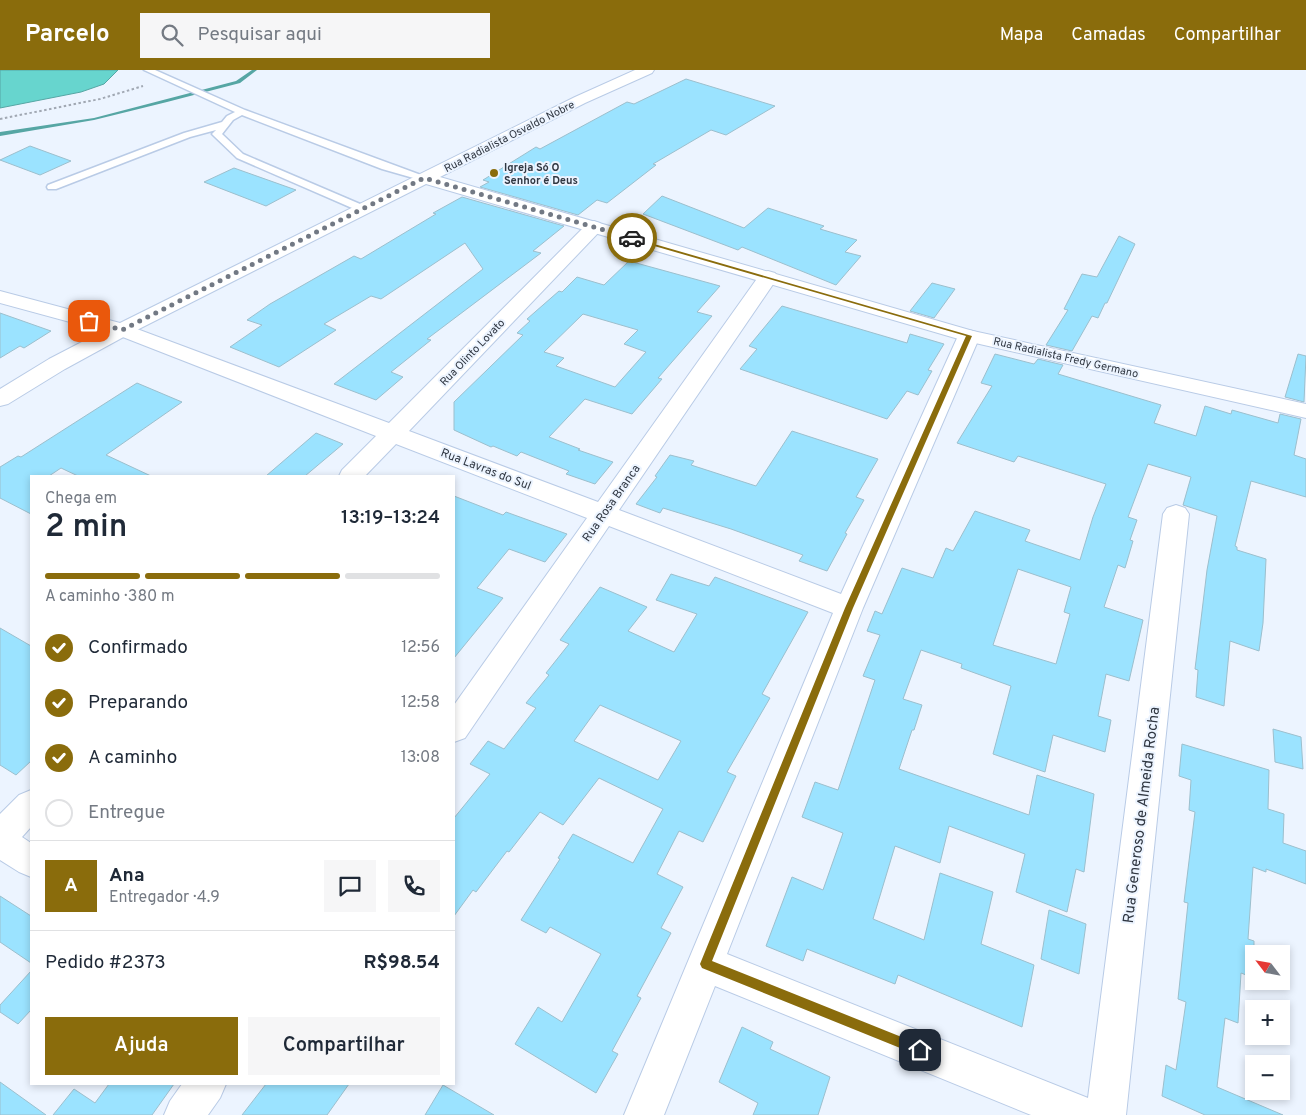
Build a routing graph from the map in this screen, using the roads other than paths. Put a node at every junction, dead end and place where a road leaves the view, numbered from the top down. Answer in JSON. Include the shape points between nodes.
{"nodes":[{"id":1,"x":148,"y":70,"type":"edge"},
{"id":2,"x":647,"y":70,"type":"edge"},
{"id":3,"x":242,"y":112,"type":"junction"},
{"id":4,"x":225,"y":124,"type":"junction"},
{"id":5,"x":424,"y":178,"type":"junction"},
{"id":6,"x":52,"y":187,"type":"dead end"},
{"id":7,"x":363,"y":209,"type":"junction"},
{"id":8,"x":594,"y":227,"type":"junction"},
{"id":9,"x":768,"y":277,"type":"junction"},
{"id":10,"x":0,"y":297,"type":"edge"},
{"id":11,"x":122,"y":330,"type":"junction"},
{"id":12,"x":969,"y":336,"type":"junction"},
{"id":13,"x":0,"y":399,"type":"edge"},
{"id":14,"x":1306,"y":411,"type":"edge"},
{"id":15,"x":393,"y":434,"type":"junction"},
{"id":16,"x":352,"y":475,"type":"edge"},
{"id":17,"x":603,"y":514,"type":"junction"},
{"id":18,"x":1176,"y":514,"type":"dead end"},
{"id":19,"x":849,"y":608,"type":"junction"},
{"id":20,"x":455,"y":728,"type":"edge"},
{"id":21,"x":30,"y":806,"type":"edge"},
{"id":22,"x":0,"y":837,"type":"edge"},
{"id":23,"x":0,"y":842,"type":"edge"},
{"id":24,"x":30,"y":859,"type":"edge"},
{"id":25,"x":705,"y":964,"type":"junction"},
{"id":26,"x":205,"y":1085,"type":"edge"},
{"id":27,"x":184,"y":1115,"type":"edge"},
{"id":28,"x":644,"y":1115,"type":"edge"},
{"id":29,"x":1081,"y":1115,"type":"edge"},
{"id":30,"x":1106,"y":1115,"type":"edge"}],
"edges":[{"from":1,"to":3,"type":"lane"},
{"from":2,"to":5,"type":"street","name":"Rua Radialista Osvaldo Nobre"},
{"from":3,"to":4,"type":"lane"},
{"from":3,"to":5,"type":"lane","via":[[386,167]]},
{"from":4,"to":6,"type":"lane","via":[[186,135]]},
{"from":4,"to":7,"type":"lane","via":[[217,134],[240,156]]},
{"from":5,"to":7,"type":"street","name":"Rua Radialista Osvaldo Nobre"},
{"from":5,"to":8,"type":"street","name":"Rua Radialista Fredy Germano"},
{"from":7,"to":11,"type":"street","name":"Rua Radialista Osvaldo Nobre"},
{"from":8,"to":9,"type":"street","name":"Rua Radialista Fredy Germano"},
{"from":8,"to":15,"type":"street","name":"Rua Olinto Lovato"},
{"from":9,"to":12,"type":"street","name":"Rua Radialista Fredy Germano"},
{"from":9,"to":17,"type":"street","name":"Rua Rosa Branca"},
{"from":10,"to":11,"type":"street","name":"Rua Lavras do Sul"},
{"from":11,"to":13,"type":"street","name":"Rua Radialista Osvaldo Nobre"},
{"from":11,"to":15,"type":"street","name":"Rua Lavras do Sul"},
{"from":12,"to":14,"type":"street","name":"Rua Radialista Fredy Germano"},
{"from":12,"to":19,"type":"street"},
{"from":15,"to":16,"type":"street","name":"Rua Olinto Lovato"},
{"from":15,"to":17,"type":"street","name":"Rua Lavras do Sul"},
{"from":17,"to":19,"type":"street","name":"Rua Lavras do Sul"},
{"from":17,"to":20,"type":"street","name":"Rua Rosa Branca"},
{"from":18,"to":30,"type":"street","name":"Rua Generoso de Almeida Rocha"},
{"from":19,"to":25,"type":"street"},
{"from":21,"to":22,"type":"street"},
{"from":23,"to":24,"type":"street"},
{"from":25,"to":28,"type":"street"},
{"from":25,"to":29,"type":"street"},
{"from":26,"to":27,"type":"street"}]}
